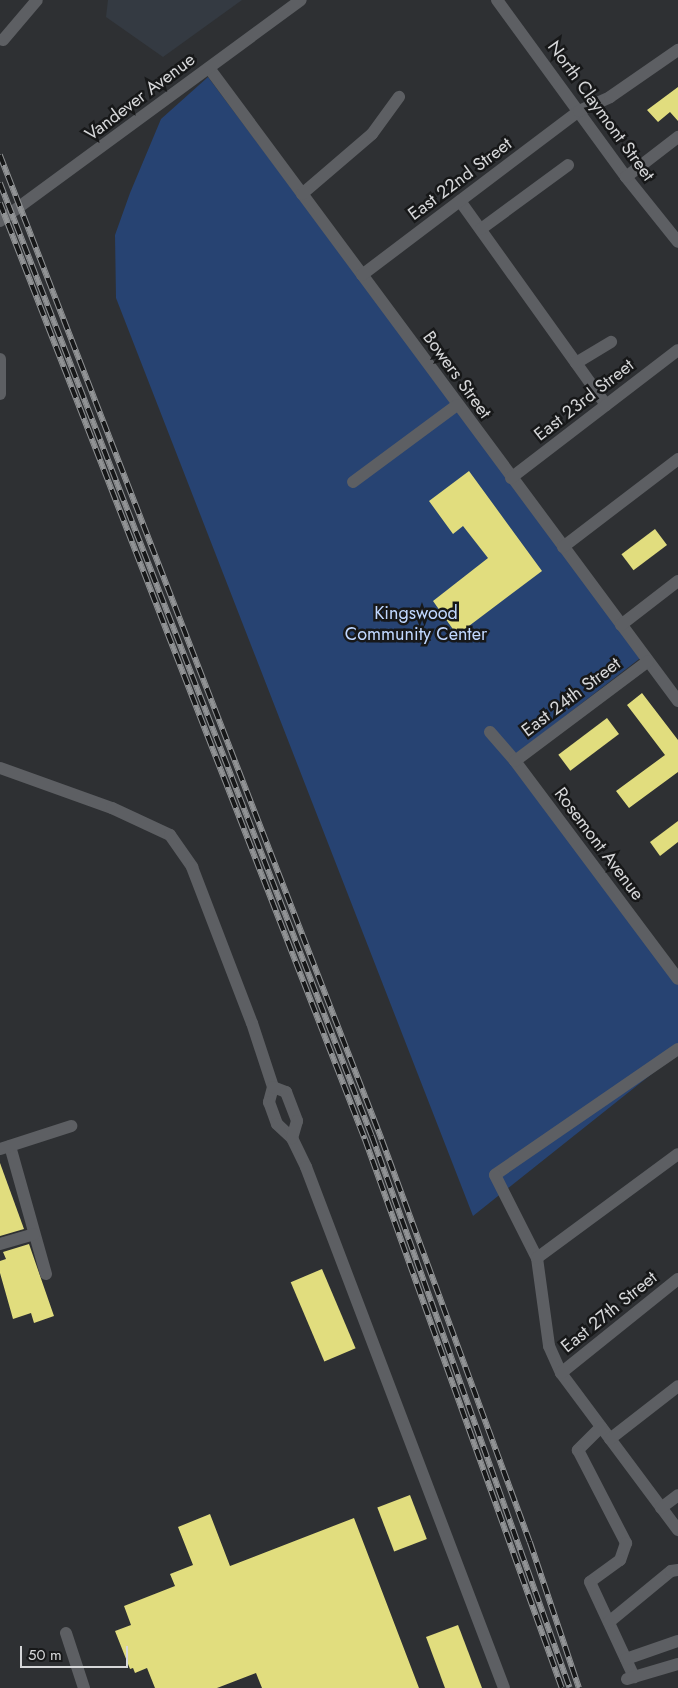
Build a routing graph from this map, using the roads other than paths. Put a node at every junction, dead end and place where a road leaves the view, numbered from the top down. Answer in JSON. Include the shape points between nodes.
{"nodes":[{"id":1,"x":37,"y":0,"type":"edge"},
{"id":2,"x":301,"y":0,"type":"edge"},
{"id":3,"x":497,"y":0,"type":"edge"},
{"id":4,"x":3,"y":40,"type":"dead end"},
{"id":5,"x":678,"y":50,"type":"edge"},
{"id":6,"x":209,"y":68,"type":"junction"},
{"id":7,"x":399,"y":97,"type":"dead end"},
{"id":8,"x":580,"y":111,"type":"junction"},
{"id":9,"x":678,"y":137,"type":"edge"},
{"id":10,"x":568,"y":165,"type":"dead end"},
{"id":11,"x":626,"y":177,"type":"junction"},
{"id":12,"x":302,"y":194,"type":"junction"},
{"id":13,"x":460,"y":200,"type":"junction"},
{"id":14,"x":0,"y":222,"type":"edge"},
{"id":15,"x":481,"y":229,"type":"junction"},
{"id":16,"x":678,"y":242,"type":"edge"},
{"id":17,"x":362,"y":275,"type":"junction"},
{"id":18,"x":611,"y":342,"type":"dead end"},
{"id":19,"x":678,"y":350,"type":"edge"},
{"id":20,"x":0,"y":359,"type":"edge"},
{"id":21,"x":576,"y":363,"type":"junction"},
{"id":22,"x":0,"y":394,"type":"edge"},
{"id":23,"x":458,"y":405,"type":"junction"},
{"id":24,"x":606,"y":405,"type":"junction"},
{"id":25,"x":678,"y":459,"type":"edge"},
{"id":26,"x":511,"y":478,"type":"junction"},
{"id":27,"x":353,"y":482,"type":"dead end"},
{"id":28,"x":563,"y":547,"type":"junction"},
{"id":29,"x":678,"y":582,"type":"edge"},
{"id":30,"x":621,"y":625,"type":"junction"},
{"id":31,"x":648,"y":662,"type":"junction"},
{"id":32,"x":678,"y":701,"type":"edge"},
{"id":33,"x":490,"y":732,"type":"dead end"},
{"id":34,"x":515,"y":761,"type":"junction"},
{"id":35,"x":0,"y":768,"type":"edge"},
{"id":36,"x":678,"y":979,"type":"edge"},
{"id":37,"x":678,"y":1049,"type":"edge"},
{"id":38,"x":273,"y":1087,"type":"junction"},
{"id":39,"x":71,"y":1126,"type":"dead end"},
{"id":40,"x":292,"y":1138,"type":"junction"},
{"id":41,"x":5,"y":1147,"type":"edge"},
{"id":42,"x":678,"y":1154,"type":"edge"},
{"id":43,"x":34,"y":1234,"type":"junction"},
{"id":44,"x":0,"y":1244,"type":"edge"},
{"id":45,"x":537,"y":1258,"type":"junction"},
{"id":46,"x":46,"y":1274,"type":"dead end"},
{"id":47,"x":678,"y":1279,"type":"edge"},
{"id":48,"x":561,"y":1372,"type":"junction"},
{"id":49,"x":678,"y":1386,"type":"edge"},
{"id":50,"x":601,"y":1427,"type":"junction"},
{"id":51,"x":610,"y":1439,"type":"junction"},
{"id":52,"x":678,"y":1495,"type":"edge"},
{"id":53,"x":661,"y":1508,"type":"junction"},
{"id":54,"x":678,"y":1530,"type":"edge"},
{"id":55,"x":678,"y":1570,"type":"edge"},
{"id":56,"x":608,"y":1622,"type":"junction"},
{"id":57,"x":66,"y":1633,"type":"dead end"},
{"id":58,"x":678,"y":1641,"type":"edge"},
{"id":59,"x":626,"y":1660,"type":"junction"},
{"id":60,"x":678,"y":1664,"type":"edge"},
{"id":61,"x":84,"y":1688,"type":"edge"},
{"id":62,"x":504,"y":1688,"type":"edge"}],
"edges":[{"from":1,"to":4,"type":"street"},
{"from":2,"to":6,"type":"street","name":"Vandever Avenue"},
{"from":3,"to":8,"type":"street","name":"North Claymont Street"},
{"from":5,"to":8,"type":"street","name":"East 22nd Street","via":[[610,96]]},
{"from":6,"to":12,"type":"street","name":"Bowers Street"},
{"from":6,"to":14,"type":"street","name":"Vandever Avenue"},
{"from":7,"to":12,"type":"street","via":[[372,134]]},
{"from":8,"to":11,"type":"street","name":"North Claymont Street"},
{"from":8,"to":13,"type":"street","name":"East 22nd Street"},
{"from":9,"to":11,"type":"street"},
{"from":10,"to":15,"type":"street"},
{"from":11,"to":16,"type":"street","name":"North Claymont Street"},
{"from":12,"to":17,"type":"street","name":"Bowers Street"},
{"from":13,"to":15,"type":"street"},
{"from":13,"to":17,"type":"street","name":"East 22nd Street"},
{"from":15,"to":21,"type":"street"},
{"from":17,"to":23,"type":"street","name":"Bowers Street"},
{"from":18,"to":21,"type":"street"},
{"from":19,"to":24,"type":"street","name":"East 23rd Street"},
{"from":20,"to":22,"type":"street"},
{"from":21,"to":24,"type":"street"},
{"from":23,"to":26,"type":"street","name":"Bowers Street"},
{"from":23,"to":27,"type":"street"},
{"from":24,"to":26,"type":"street","name":"East 23rd Street"},
{"from":25,"to":28,"type":"street"},
{"from":26,"to":28,"type":"street","name":"Bowers Street"},
{"from":28,"to":30,"type":"street","name":"Bowers Street"},
{"from":29,"to":30,"type":"street"},
{"from":30,"to":31,"type":"street","name":"Bowers Street"},
{"from":31,"to":32,"type":"street","name":"Bowers Street"},
{"from":31,"to":34,"type":"street","name":"East 24th Street"},
{"from":33,"to":34,"type":"street","name":"Rosemont Avenue"},
{"from":34,"to":36,"type":"street","name":"Rosemont Avenue"},
{"from":35,"to":38,"type":"street","via":[[112,808],[170,835],[188,861],[204,897]]},
{"from":37,"to":45,"type":"street","via":[[494,1175]]},
{"from":38,"to":40,"type":"street","via":[[269,1102],[277,1124]]},
{"from":38,"to":40,"type":"street","via":[[286,1092],[297,1122]]},
{"from":39,"to":41,"type":"street"},
{"from":40,"to":62,"type":"street"},
{"from":41,"to":43,"type":"street"},
{"from":42,"to":45,"type":"street"},
{"from":43,"to":44,"type":"street"},
{"from":43,"to":46,"type":"street"},
{"from":45,"to":48,"type":"street","via":[[549,1346]]},
{"from":47,"to":48,"type":"street","name":"East 27th Street"},
{"from":48,"to":50,"type":"street"},
{"from":49,"to":51,"type":"street"},
{"from":50,"to":51,"type":"street"},
{"from":50,"to":56,"type":"street","via":[[578,1450],[626,1543],[620,1560],[590,1582]]},
{"from":51,"to":53,"type":"street"},
{"from":52,"to":53,"type":"street"},
{"from":53,"to":54,"type":"street"},
{"from":55,"to":56,"type":"street","via":[[671,1571]]},
{"from":56,"to":59,"type":"street"},
{"from":57,"to":61,"type":"street"},
{"from":58,"to":59,"type":"street"},
{"from":59,"to":60,"type":"street","via":[[631,1678]]}]}
